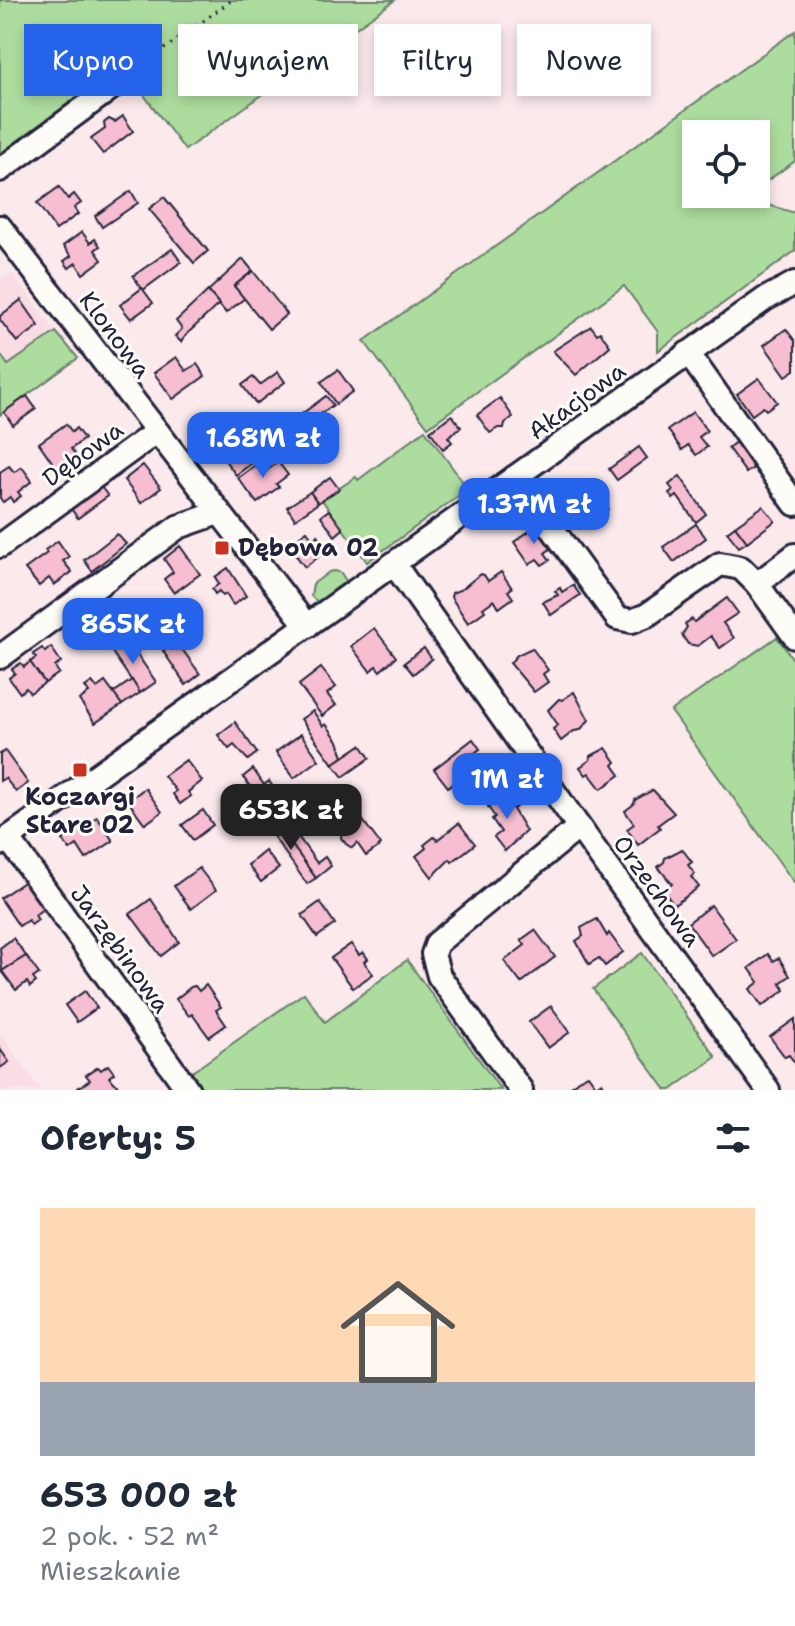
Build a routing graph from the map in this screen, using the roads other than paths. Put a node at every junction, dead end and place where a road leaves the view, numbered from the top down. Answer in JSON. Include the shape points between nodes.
{"nodes":[{"id":1,"x":100,"y":96,"type":"edge"},
{"id":2,"x":0,"y":170,"type":"edge"},
{"id":3,"x":0,"y":227,"type":"edge"},
{"id":4,"x":794,"y":281,"type":"edge"},
{"id":5,"x":688,"y":353,"type":"junction"},
{"id":6,"x":156,"y":432,"type":"junction"},
{"id":7,"x":515,"y":477,"type":"junction"},
{"id":8,"x":795,"y":504,"type":"edge"},
{"id":9,"x":218,"y":513,"type":"junction"},
{"id":10,"x":0,"y":546,"type":"edge"},
{"id":11,"x":795,"y":555,"type":"edge"},
{"id":12,"x":394,"y":564,"type":"junction"},
{"id":13,"x":757,"y":584,"type":"junction"},
{"id":14,"x":307,"y":626,"type":"junction"},
{"id":15,"x":795,"y":637,"type":"edge"},
{"id":16,"x":0,"y":657,"type":"edge"},
{"id":17,"x":579,"y":827,"type":"junction"},
{"id":18,"x":4,"y":841,"type":"edge"},
{"id":19,"x":188,"y":1090,"type":"edge"},
{"id":20,"x":521,"y":1090,"type":"edge"},
{"id":21,"x":768,"y":1090,"type":"edge"}],
"edges":[{"from":1,"to":2,"type":"street"},
{"from":3,"to":6,"type":"street","name":"Klonowa"},
{"from":4,"to":5,"type":"street","name":"Akacjowa"},
{"from":5,"to":7,"type":"street","name":"Akacjowa"},
{"from":5,"to":8,"type":"street"},
{"from":6,"to":9,"type":"street","name":"Klonowa"},
{"from":6,"to":10,"type":"street","name":"Dębowa"},
{"from":7,"to":12,"type":"street","name":"Akacjowa"},
{"from":7,"to":13,"type":"street","via":[[617,618],[632,621],[647,615],[720,564],[741,568]]},
{"from":9,"to":14,"type":"street","name":"Klonowa"},
{"from":9,"to":16,"type":"street","via":[[178,527]]},
{"from":11,"to":13,"type":"street"},
{"from":12,"to":14,"type":"street","name":"Akacjowa"},
{"from":12,"to":17,"type":"street","name":"Orzechowa"},
{"from":13,"to":15,"type":"street"},
{"from":14,"to":18,"type":"street","name":"Akacjowa"},
{"from":17,"to":20,"type":"street","via":[[437,943],[433,954],[439,976]]},
{"from":17,"to":21,"type":"street","name":"Orzechowa"},
{"from":18,"to":19,"type":"street","name":"Jarzębinowa"}]}
